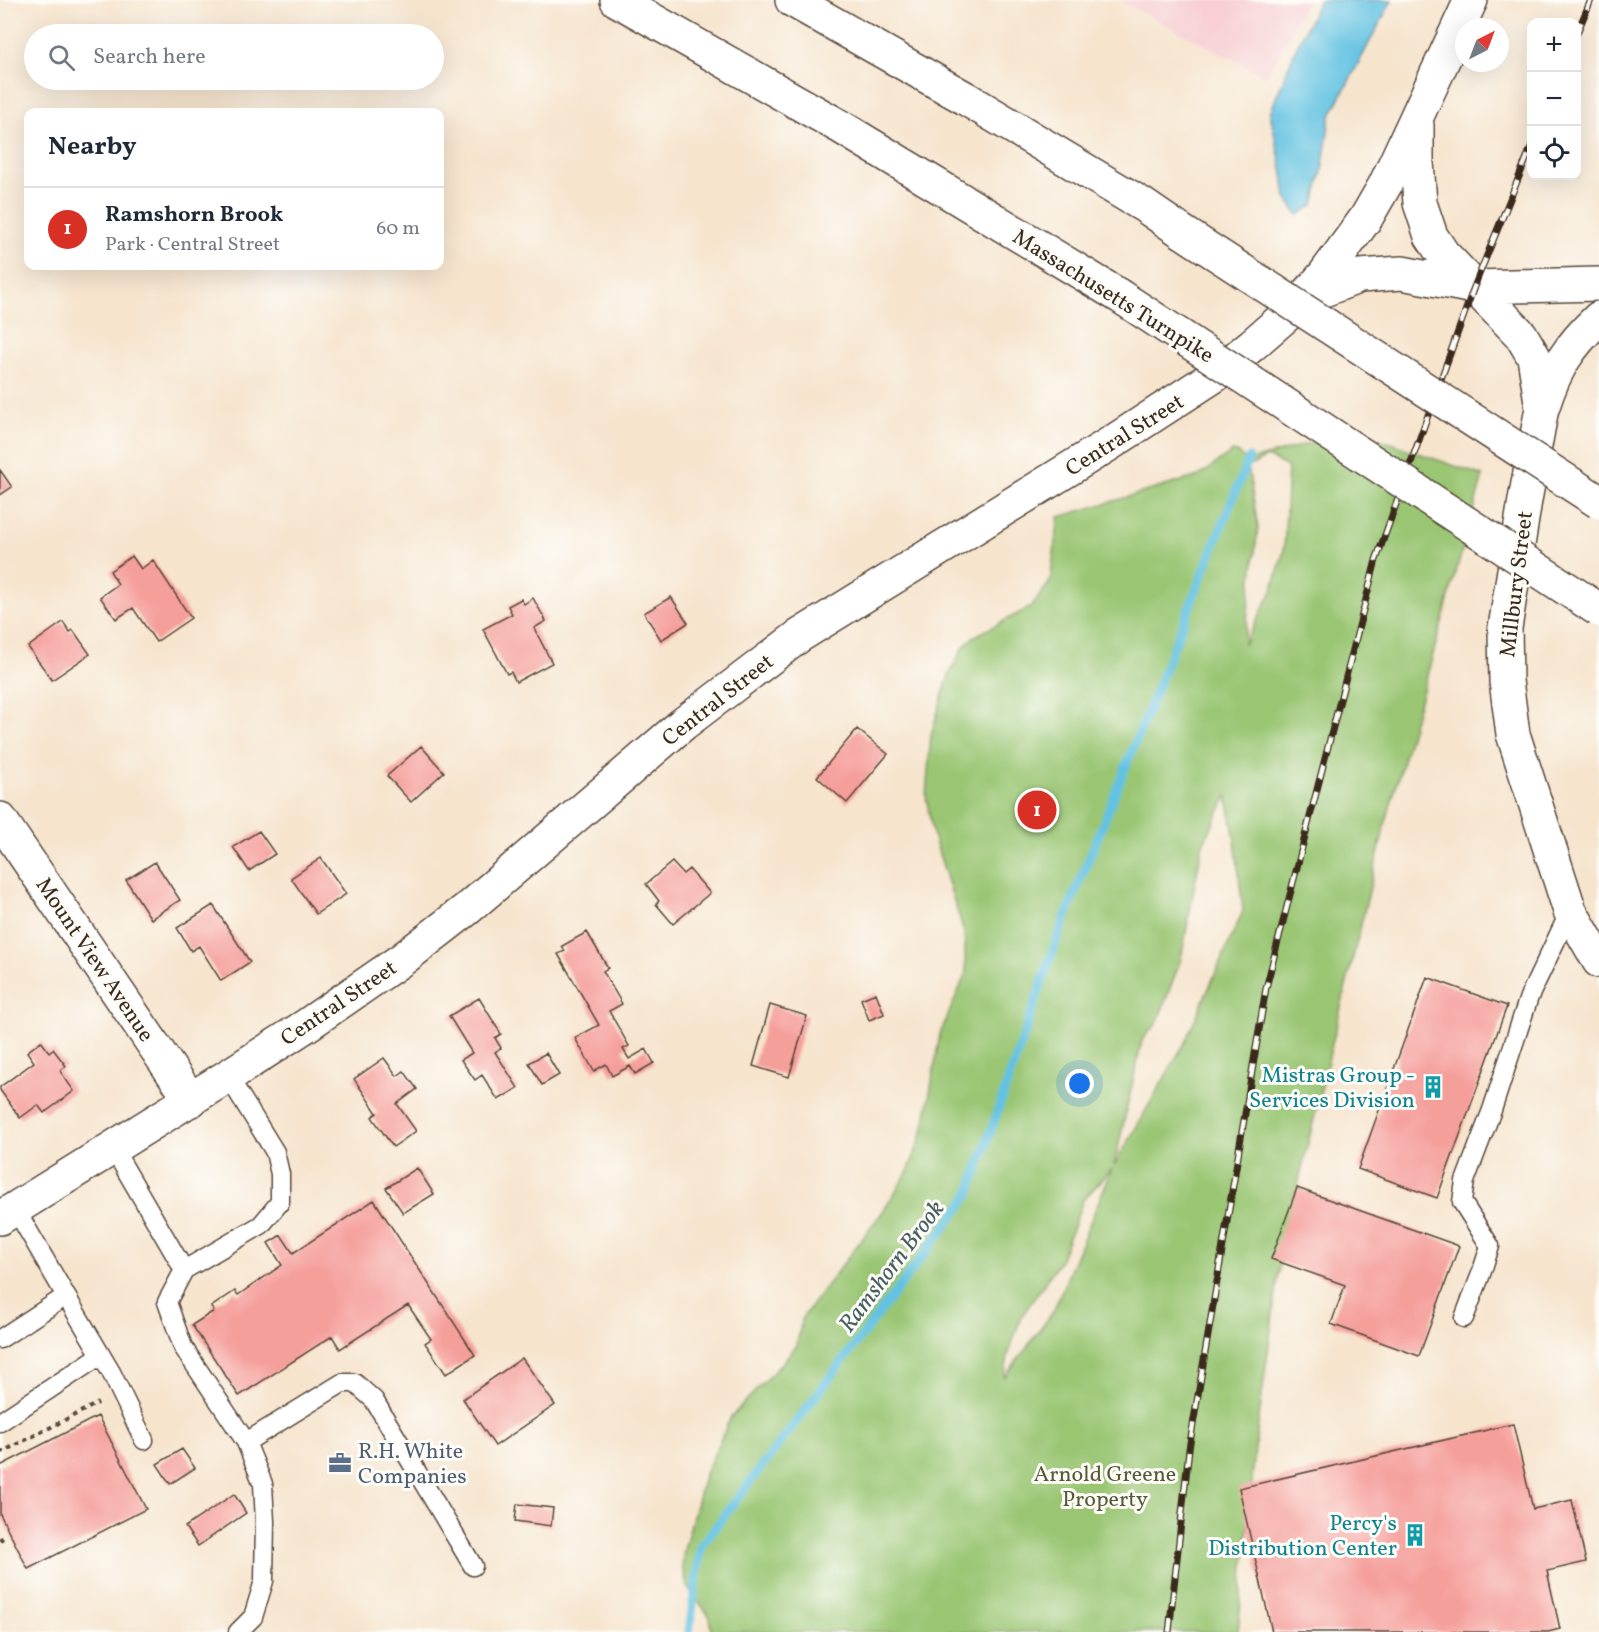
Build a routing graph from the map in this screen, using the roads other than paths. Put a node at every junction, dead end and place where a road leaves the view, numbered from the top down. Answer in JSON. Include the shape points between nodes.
{"nodes":[{"id":1,"x":616,"y":0,"type":"edge"},
{"id":2,"x":792,"y":0,"type":"edge"},
{"id":3,"x":1471,"y":0,"type":"edge"},
{"id":4,"x":1418,"y":113,"type":"junction"},
{"id":5,"x":1599,"y":284,"type":"edge"},
{"id":6,"x":1474,"y":287,"type":"junction"},
{"id":7,"x":1303,"y":298,"type":"junction"},
{"id":8,"x":1599,"y":318,"type":"edge"},
{"id":9,"x":1542,"y":408,"type":"junction"},
{"id":10,"x":1599,"y":502,"type":"edge"},
{"id":11,"x":1599,"y":610,"type":"edge"},
{"id":12,"x":0,"y":819,"type":"edge"},
{"id":13,"x":1570,"y":911,"type":"junction"},
{"id":14,"x":1599,"y":961,"type":"edge"},
{"id":15,"x":228,"y":1076,"type":"junction"},
{"id":16,"x":190,"y":1100,"type":"junction"},
{"id":17,"x":113,"y":1148,"type":"junction"},
{"id":18,"x":7,"y":1213,"type":"edge"},
{"id":19,"x":184,"y":1270,"type":"junction"},
{"id":20,"x":66,"y":1296,"type":"junction"},
{"id":21,"x":1464,"y":1318,"type":"dead end"},
{"id":22,"x":0,"y":1339,"type":"edge"},
{"id":23,"x":101,"y":1355,"type":"junction"},
{"id":24,"x":0,"y":1422,"type":"edge"},
{"id":25,"x":144,"y":1440,"type":"dead end"},
{"id":26,"x":246,"y":1442,"type":"junction"},
{"id":27,"x":473,"y":1566,"type":"dead end"},
{"id":28,"x":238,"y":1632,"type":"edge"}],
"edges":[{"from":1,"to":11,"type":"main road","name":"Massachusetts Turnpike","bridge":true,"via":[[842,127],[1118,295]]},
{"from":2,"to":10,"type":"main road","bridge":true,"via":[[1143,205]]},
{"from":3,"to":4,"type":"main road"},
{"from":4,"to":6,"type":"main road","name":"Millbury Street","via":[[1418,184],[1426,225],[1436,247]]},
{"from":4,"to":7,"type":"main road","via":[[1366,218]]},
{"from":5,"to":6,"type":"main road","name":"Central Street"},
{"from":6,"to":7,"type":"main road","name":"Central Street","via":[[1401,273],[1381,274],[1360,276]]},
{"from":6,"to":9,"type":"main road","name":"Millbury Street","via":[[1529,347]]},
{"from":7,"to":15,"type":"main road","name":"Central Street","via":[[1252,345],[1180,399],[799,636],[683,724],[432,937]]},
{"from":8,"to":9,"type":"main road","via":[[1561,361]]},
{"from":9,"to":13,"type":"main road","name":"Millbury Street","via":[[1507,616],[1505,669],[1513,734]]},
{"from":12,"to":16,"type":"main road","name":"Mount View Avenue"},
{"from":13,"to":14,"type":"main road","name":"Millbury Street"},
{"from":13,"to":21,"type":"lane","via":[[1529,997],[1465,1181],[1462,1202],[1490,1246]]},
{"from":15,"to":16,"type":"main road","name":"Central Street"},
{"from":15,"to":19,"type":"lane","via":[[275,1152],[280,1202],[261,1225]]},
{"from":16,"to":17,"type":"main road","name":"Central Street"},
{"from":17,"to":18,"type":"main road","name":"Central Street"},
{"from":17,"to":19,"type":"lane"},
{"from":18,"to":20,"type":"lane"},
{"from":19,"to":26,"type":"lane","via":[[167,1302],[183,1347]]},
{"from":20,"to":22,"type":"lane"},
{"from":20,"to":23,"type":"lane"},
{"from":23,"to":24,"type":"lane"},
{"from":23,"to":25,"type":"lane"},
{"from":26,"to":27,"type":"lane","via":[[342,1383],[355,1383],[374,1400]]},
{"from":26,"to":28,"type":"lane","via":[[263,1484],[264,1581],[253,1617]]}]}
